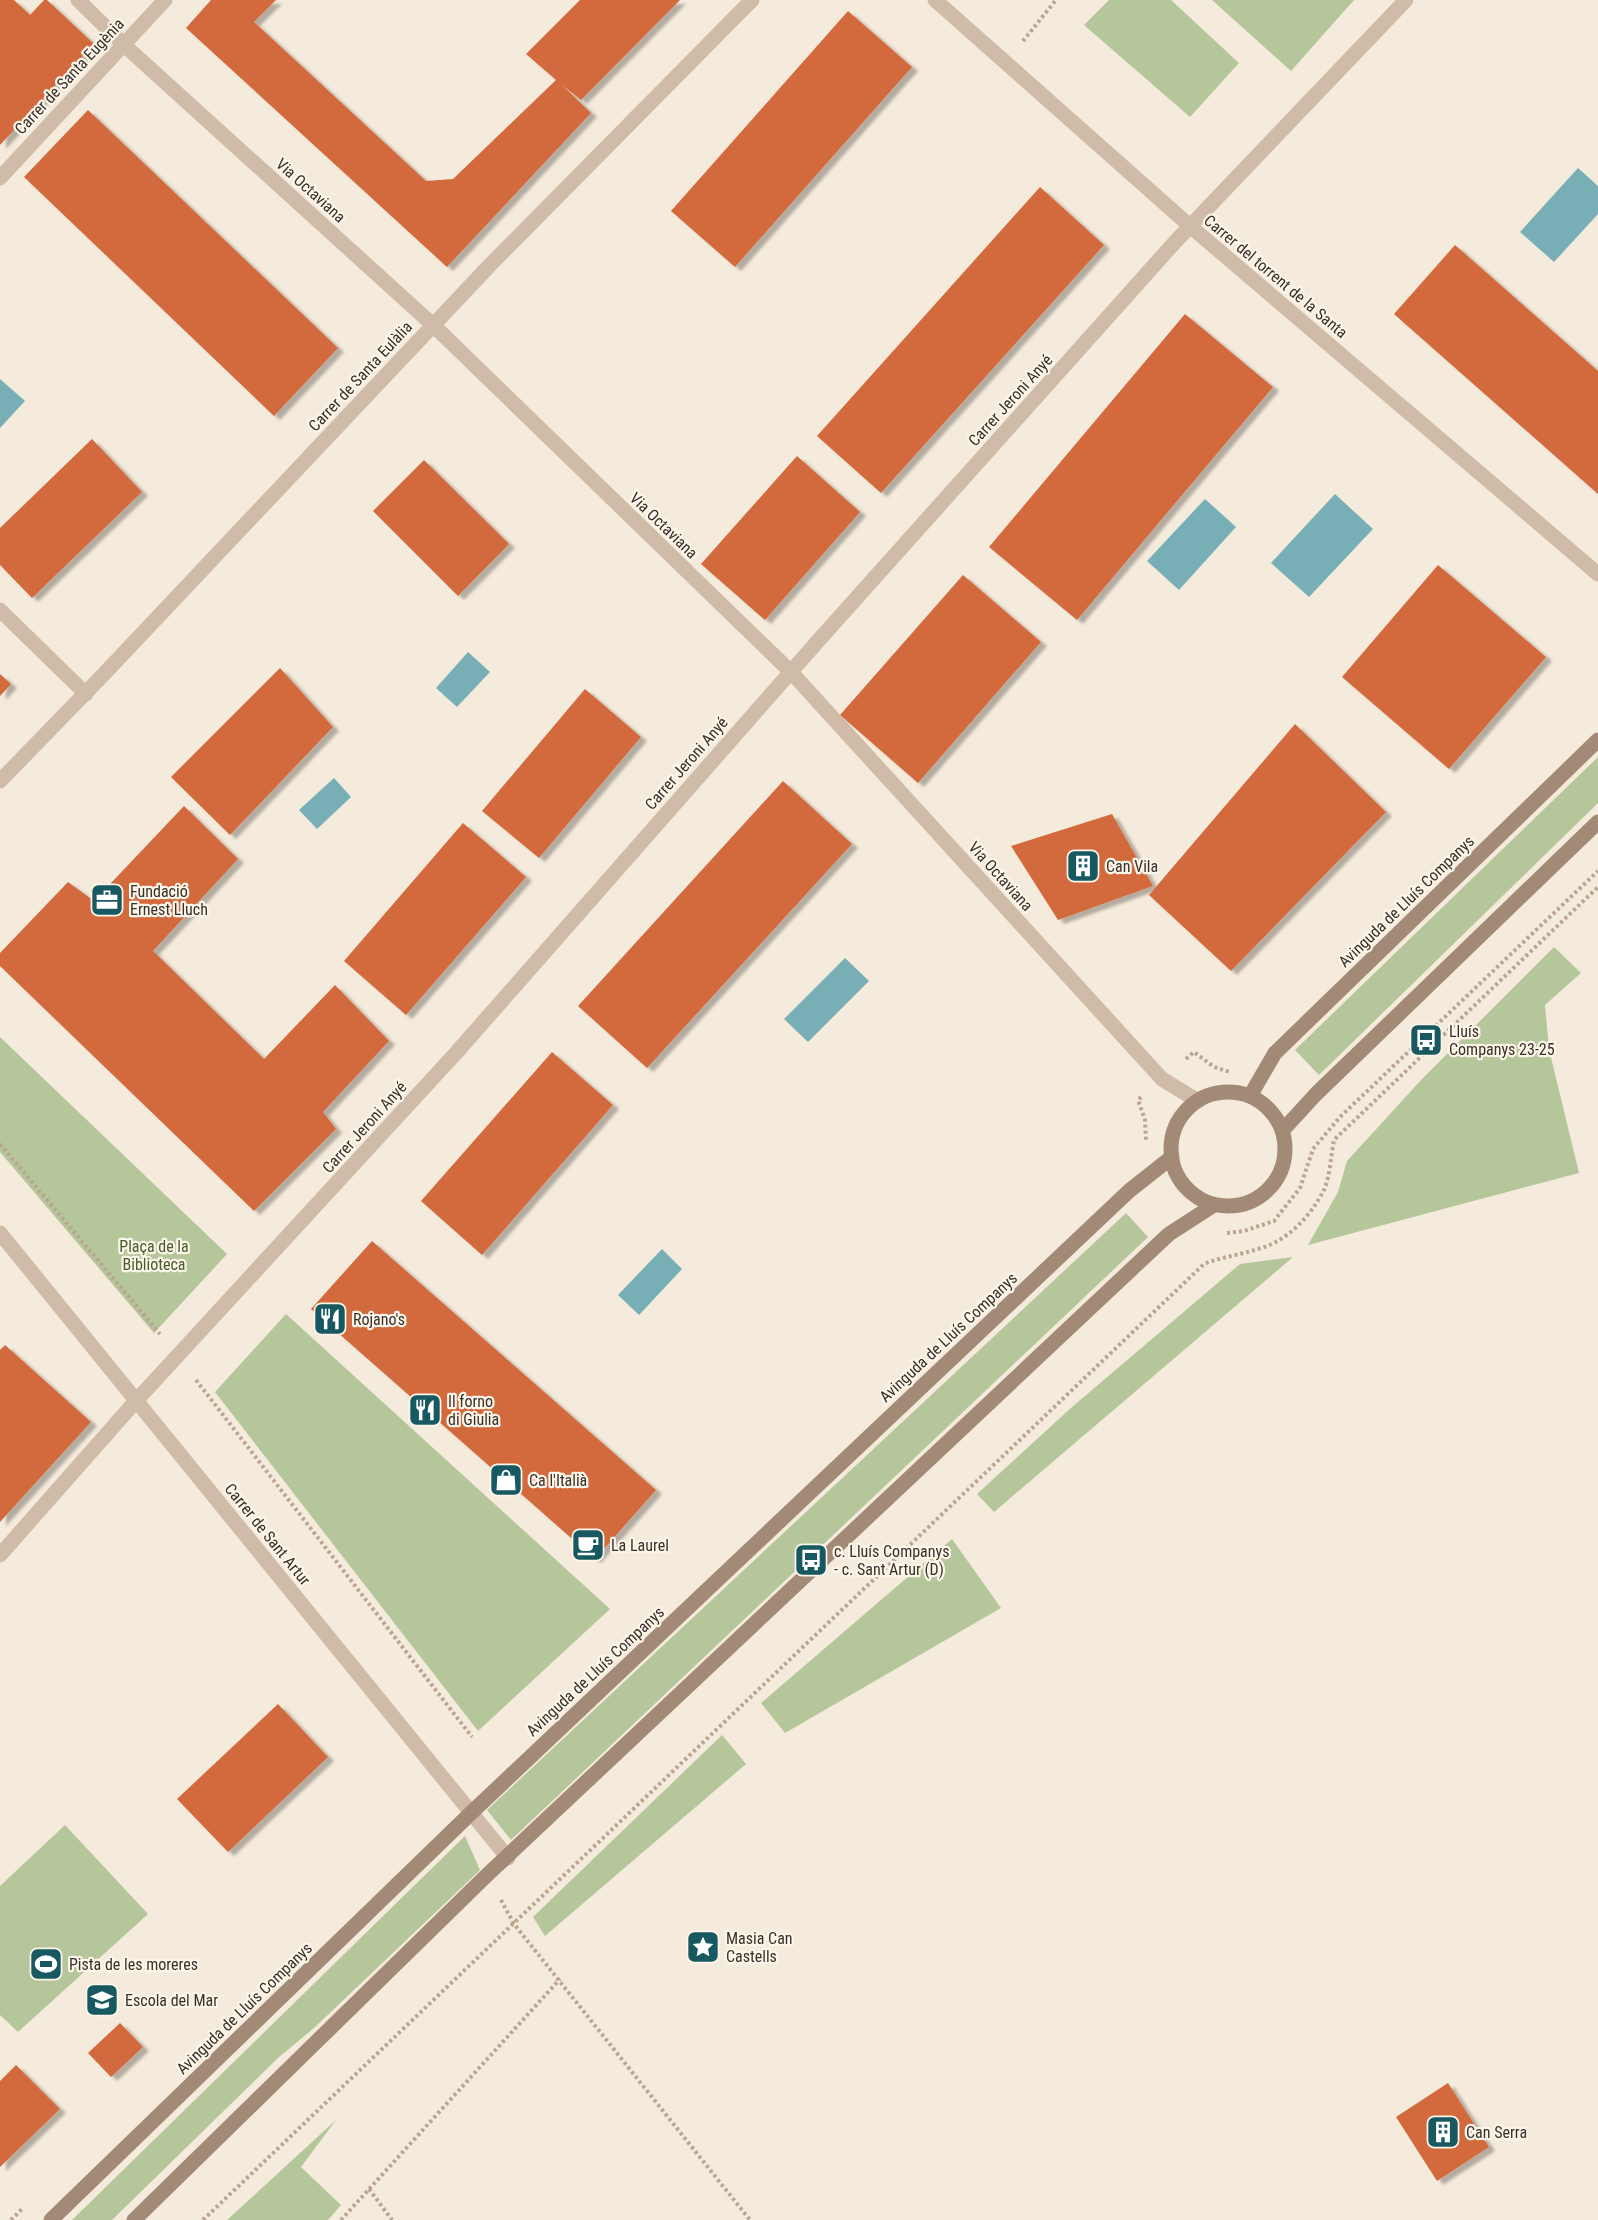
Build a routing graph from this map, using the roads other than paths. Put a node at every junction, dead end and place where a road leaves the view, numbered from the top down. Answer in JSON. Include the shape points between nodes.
{"nodes":[{"id":1,"x":78,"y":0,"type":"edge"},
{"id":2,"x":165,"y":0,"type":"edge"},
{"id":3,"x":752,"y":0,"type":"edge"},
{"id":4,"x":935,"y":0,"type":"edge"},
{"id":5,"x":1406,"y":0,"type":"edge"},
{"id":6,"x":123,"y":44,"type":"junction"},
{"id":7,"x":0,"y":178,"type":"edge"},
{"id":8,"x":1190,"y":226,"type":"junction"},
{"id":9,"x":433,"y":325,"type":"junction"},
{"id":10,"x":1598,"y":574,"type":"edge"},
{"id":11,"x":0,"y":610,"type":"edge"},
{"id":12,"x":791,"y":672,"type":"junction"},
{"id":13,"x":86,"y":694,"type":"junction"},
{"id":14,"x":1598,"y":740,"type":"edge"},
{"id":15,"x":0,"y":781,"type":"edge"},
{"id":16,"x":1598,"y":822,"type":"edge"},
{"id":17,"x":1250,"y":1096,"type":"junction"},
{"id":18,"x":1198,"y":1101,"type":"junction"},
{"id":19,"x":1282,"y":1130,"type":"junction"},
{"id":20,"x":1172,"y":1157,"type":"junction"},
{"id":21,"x":1214,"y":1205,"type":"junction"},
{"id":22,"x":0,"y":1233,"type":"edge"},
{"id":23,"x":135,"y":1402,"type":"junction"},
{"id":24,"x":0,"y":1555,"type":"edge"},
{"id":25,"x":472,"y":1812,"type":"junction"},
{"id":26,"x":508,"y":1858,"type":"junction"},
{"id":27,"x":51,"y":2220,"type":"edge"},
{"id":28,"x":134,"y":2220,"type":"edge"}],
"edges":[{"from":1,"to":6,"type":"street","name":"Via Octaviana"},
{"from":2,"to":6,"type":"street","name":"Carrer de Santa Eugènia"},
{"from":3,"to":9,"type":"street","name":"Carrer de Santa Eulàlia"},
{"from":4,"to":8,"type":"street","name":"Carrer del torrent de la Santa"},
{"from":5,"to":8,"type":"street","name":"Carrer Jeroni Anyé"},
{"from":6,"to":7,"type":"street","name":"Carrer de Santa Eugènia"},
{"from":6,"to":9,"type":"street","name":"Via Octaviana"},
{"from":8,"to":10,"type":"street","name":"Carrer del torrent de la Santa"},
{"from":8,"to":12,"type":"street","name":"Carrer Jeroni Anyé"},
{"from":9,"to":12,"type":"street","name":"Via Octaviana"},
{"from":9,"to":13,"type":"street","name":"Carrer de Santa Eulàlia"},
{"from":11,"to":13,"type":"street"},
{"from":12,"to":18,"type":"street","name":"Via Octaviana","via":[[1162,1079]]},
{"from":12,"to":23,"type":"street","name":"Carrer Jeroni Anyé","via":[[456,1053]]},
{"from":13,"to":15,"type":"street","name":"Carrer de Santa Eulàlia"},
{"from":14,"to":17,"type":"street","name":"Avinguda de Lluís Companys","via":[[1275,1053]]},
{"from":16,"to":19,"type":"street"},
{"from":17,"to":18,"type":"street","via":[[1216,1093]]},
{"from":17,"to":19,"type":"street","via":[[1270,1109]]},
{"from":18,"to":20,"type":"street","via":[[1174,1131]]},
{"from":19,"to":21,"type":"street","via":[[1286,1144],[1276,1182],[1244,1205]]},
{"from":20,"to":21,"type":"street","via":[[1185,1186]]},
{"from":20,"to":25,"type":"street","name":"Avinguda de Lluís Companys","via":[[1120,1199]]},
{"from":21,"to":26,"type":"street","via":[[1169,1234]]},
{"from":22,"to":23,"type":"street","name":"Carrer de Sant Artur"},
{"from":23,"to":24,"type":"street","name":"Carrer Jeroni Anyé"},
{"from":23,"to":25,"type":"street","name":"Carrer de Sant Artur"},
{"from":25,"to":26,"type":"street","name":"Carrer de Sant Artur"},
{"from":25,"to":27,"type":"street","name":"Avinguda de Lluís Companys"},
{"from":26,"to":28,"type":"street"}]}
